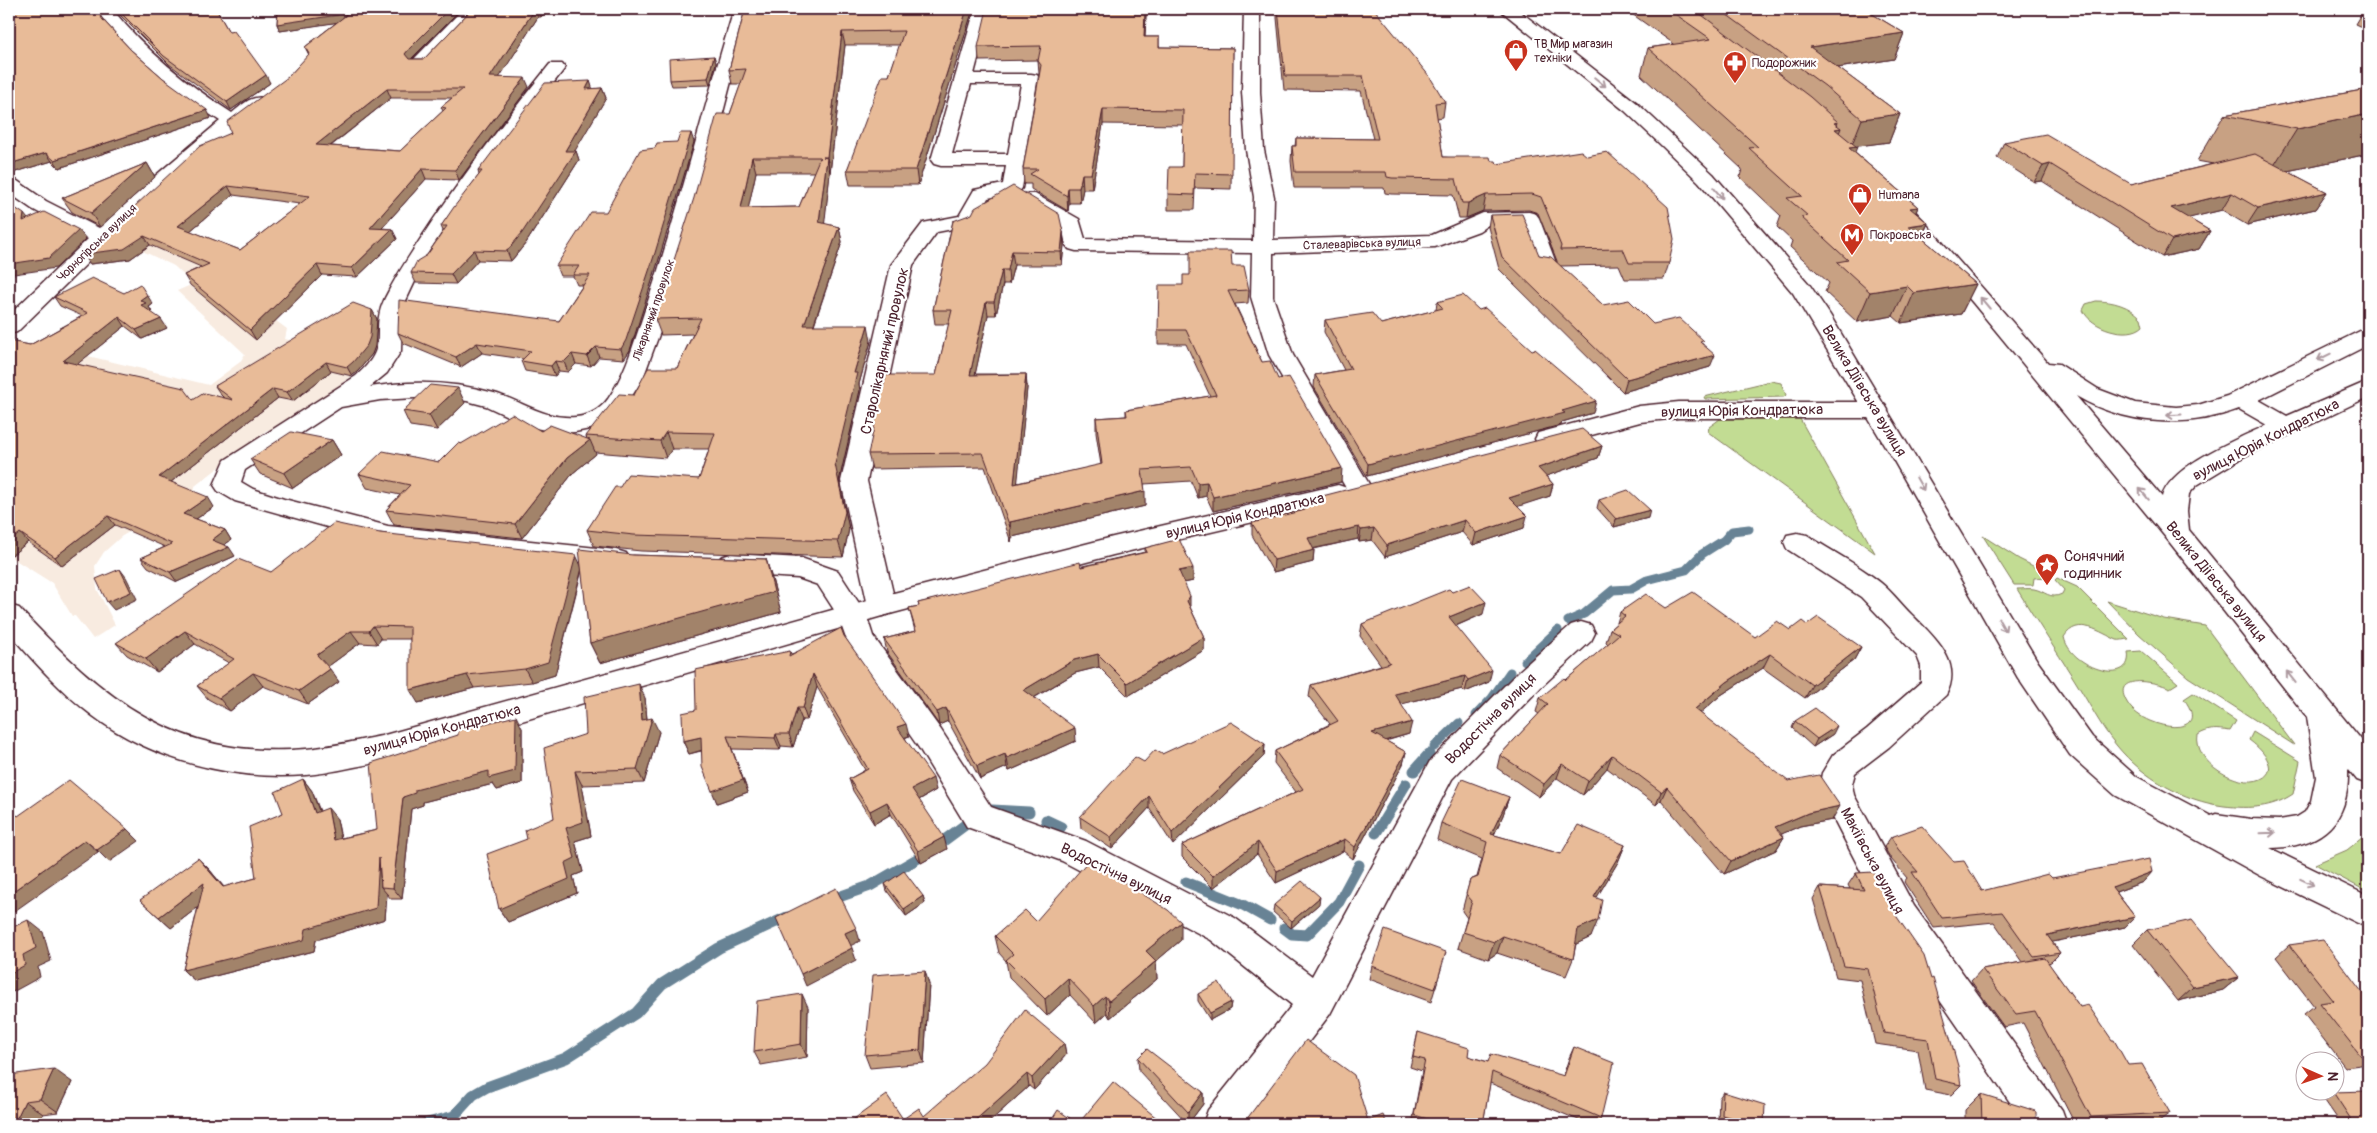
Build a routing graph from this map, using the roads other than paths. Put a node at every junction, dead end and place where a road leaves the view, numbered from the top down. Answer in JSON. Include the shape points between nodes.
{"nodes":[{"id":1,"x":104,"y":9,"type":"edge"},
{"id":2,"x":472,"y":9,"type":"edge"},
{"id":3,"x":982,"y":9,"type":"edge"},
{"id":4,"x":1252,"y":9,"type":"edge"},
{"id":5,"x":1507,"y":9,"type":"edge"},
{"id":6,"x":740,"y":16,"type":"dead end"},
{"id":7,"x":420,"y":63,"type":"edge"},
{"id":8,"x":556,"y":68,"type":"dead end"},
{"id":9,"x":964,"y":79,"type":"junction"},
{"id":10,"x":271,"y":93,"type":"edge"},
{"id":11,"x":231,"y":120,"type":"junction"},
{"id":12,"x":1017,"y":160,"type":"junction"},
{"id":13,"x":9,"y":184,"type":"edge"},
{"id":14,"x":1012,"y":188,"type":"junction"},
{"id":15,"x":1885,"y":191,"type":"edge"},
{"id":16,"x":101,"y":237,"type":"junction"},
{"id":17,"x":1263,"y":247,"type":"junction"},
{"id":18,"x":1544,"y":263,"type":"edge"},
{"id":19,"x":9,"y":327,"type":"edge"},
{"id":20,"x":2368,"y":336,"type":"edge"},
{"id":21,"x":2016,"y":341,"type":"junction"},
{"id":22,"x":2368,"y":388,"type":"edge"},
{"id":23,"x":2239,"y":399,"type":"junction"},
{"id":24,"x":330,"y":404,"type":"junction"},
{"id":25,"x":1876,"y":410,"type":"junction"},
{"id":26,"x":2287,"y":426,"type":"junction"},
{"id":27,"x":1518,"y":446,"type":"edge"},
{"id":28,"x":1387,"y":482,"type":"edge"},
{"id":29,"x":1359,"y":489,"type":"junction"},
{"id":30,"x":2176,"y":532,"type":"junction"},
{"id":31,"x":1797,"y":542,"type":"dead end"},
{"id":32,"x":641,"y":562,"type":"edge"},
{"id":33,"x":704,"y":564,"type":"edge"},
{"id":34,"x":867,"y":610,"type":"junction"},
{"id":35,"x":9,"y":615,"type":"edge"},
{"id":36,"x":1581,"y":633,"type":"dead end"},
{"id":37,"x":2321,"y":715,"type":"junction"},
{"id":38,"x":2368,"y":771,"type":"edge"},
{"id":39,"x":2170,"y":811,"type":"junction"},
{"id":40,"x":2368,"y":913,"type":"edge"},
{"id":41,"x":1316,"y":1002,"type":"junction"},
{"id":42,"x":1222,"y":1124,"type":"edge"},
{"id":43,"x":2048,"y":1124,"type":"edge"}],
"edges":[{"from":1,"to":11,"type":"street","via":[[128,39],[186,91]]},
{"from":2,"to":7,"type":"street"},
{"from":3,"to":9,"type":"street"},
{"from":4,"to":17,"type":"street","via":[[1251,92],[1254,150],[1264,197]]},
{"from":5,"to":25,"type":"street","name":"Велика Діївська вулиця","one_way":true,"via":[[1631,107],[1706,178],[1800,289]]},
{"from":6,"to":24,"type":"street","name":"Лікарняний провулок","via":[[689,203],[648,336],[617,405],[590,423],[559,425],[534,420],[487,398],[436,388],[388,390]]},
{"from":8,"to":24,"type":"street","via":[[481,163],[408,273],[391,308],[389,351],[379,368]]},
{"from":9,"to":12,"type":"street","via":[[1031,79]]},
{"from":9,"to":12,"type":"street","via":[[941,160]]},
{"from":10,"to":11,"type":"street","name":"Чорногірська вулиця"},
{"from":11,"to":16,"type":"street","name":"Чорногірська вулиця"},
{"from":12,"to":14,"type":"street"},
{"from":13,"to":16,"type":"street","via":[[39,205]]},
{"from":14,"to":17,"type":"street","name":"Сталеварівська вулиця","via":[[1072,223],[1076,246]]},
{"from":14,"to":34,"type":"street","name":"Старолікарняний провулок","via":[[981,194],[966,221],[930,227],[902,265],[854,481]]},
{"from":21,"to":15,"type":"street","name":"Велика Діївська вулиця","one_way":true},
{"from":16,"to":19,"type":"street","name":"Чорногірська вулиця"},
{"from":17,"to":18,"type":"street","name":"Сталеварівська вулиця","via":[[1435,241],[1472,227],[1483,219],[1529,218]]},
{"from":17,"to":29,"type":"street","via":[[1262,296],[1281,355]]},
{"from":20,"to":23,"type":"street","one_way":true},
{"from":23,"to":21,"type":"street","one_way":true,"via":[[2195,414],[2150,415],[2094,397]]},
{"from":30,"to":21,"type":"street","name":"Велика Діївська вулиця","one_way":true},
{"from":22,"to":26,"type":"street","name":"вулиця Юрія Кондратюка"},
{"from":23,"to":26,"type":"street"},
{"from":24,"to":32,"type":"street","via":[[234,466],[227,484],[244,495],[278,506],[388,535]]},
{"from":25,"to":27,"type":"street","name":"вулиця Юрія Кондратюка","via":[[1679,410],[1639,414]]},
{"from":25,"to":39,"type":"street","name":"Велика Діївська вулиця","one_way":true,"via":[[2028,670],[2081,746],[2126,786]]},
{"from":26,"to":30,"type":"street","name":"вулиця Юрія Кондратюка","via":[[2199,471],[2181,484],[2173,510]]},
{"from":28,"to":29,"type":"street","name":"вулиця Юрія Кондратюка"},
{"from":29,"to":34,"type":"street","name":"вулиця Юрія Кондратюка","via":[[1112,546]]},
{"from":37,"to":30,"type":"street","name":"Велика Діївська вулиця","one_way":true},
{"from":31,"to":43,"type":"street","name":"Макіївська вулиця","via":[[1872,590],[1934,658],[1937,669],[1935,687],[1844,764],[1838,773],[1838,796],[1902,917]]},
{"from":33,"to":34,"type":"street","via":[[802,568],[828,578]]},
{"from":34,"to":35,"type":"street","name":"вулиця Юрія Кондратюка","via":[[381,749],[306,762],[235,762],[171,743],[127,723],[80,689]]},
{"from":34,"to":41,"type":"street","name":"Водостічна вулиця","via":[[859,639],[930,739],[979,817],[1074,850],[1224,929]]},
{"from":36,"to":41,"type":"street","name":"Водостічна вулиця","via":[[1530,679],[1441,770]]},
{"from":37,"to":38,"type":"street","name":"Велика Діївська вулиця"},
{"from":39,"to":37,"type":"street","name":"Велика Діївська вулиця","one_way":true,"via":[[2231,832],[2284,833],[2310,827],[2321,816],[2332,771]]},
{"from":39,"to":40,"type":"street","name":"Велика Діївська вулиця","one_way":true},
{"from":41,"to":42,"type":"street","name":"Водостічна вулиця"}]}
